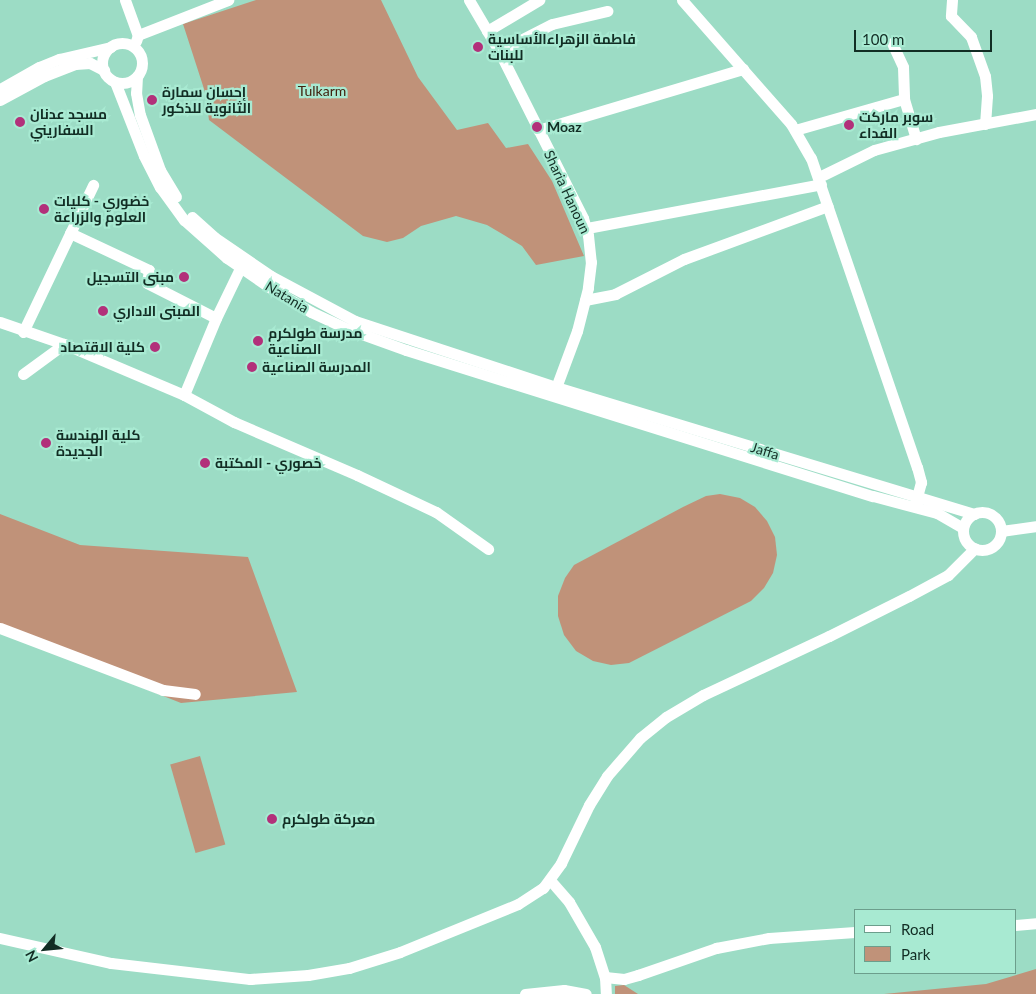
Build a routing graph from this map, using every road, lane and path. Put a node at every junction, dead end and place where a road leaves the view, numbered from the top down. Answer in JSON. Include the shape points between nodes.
{"nodes":[{"id":1,"x":125,"y":0,"type":"edge"},
{"id":2,"x":228,"y":0,"type":"edge"},
{"id":3,"x":469,"y":0,"type":"edge"},
{"id":4,"x":539,"y":0,"type":"edge"},
{"id":5,"x":682,"y":0,"type":"edge"},
{"id":6,"x":952,"y":0,"type":"edge"},
{"id":7,"x":607,"y":11,"type":"dead end"},
{"id":8,"x":487,"y":31,"type":"junction"},
{"id":9,"x":138,"y":35,"type":"junction"},
{"id":10,"x":892,"y":43,"type":"dead end"},
{"id":11,"x":110,"y":47,"type":"junction"},
{"id":12,"x":133,"y":47,"type":"junction"},
{"id":13,"x":499,"y":52,"type":"junction"},
{"id":14,"x":743,"y":69,"type":"junction"},
{"id":15,"x":104,"y":70,"type":"junction"},
{"id":16,"x":137,"y":76,"type":"junction"},
{"id":17,"x":115,"y":82,"type":"junction"},
{"id":18,"x":0,"y":89,"type":"edge"},
{"id":19,"x":0,"y":100,"type":"edge"},
{"id":20,"x":904,"y":100,"type":"junction"},
{"id":21,"x":1036,"y":114,"type":"edge"},
{"id":22,"x":985,"y":124,"type":"junction"},
{"id":23,"x":538,"y":130,"type":"junction"},
{"id":24,"x":795,"y":130,"type":"junction"},
{"id":25,"x":916,"y":139,"type":"junction"},
{"id":26,"x":820,"y":180,"type":"junction"},
{"id":27,"x":93,"y":186,"type":"dead end"},
{"id":28,"x":828,"y":206,"type":"junction"},
{"id":29,"x":587,"y":228,"type":"junction"},
{"id":30,"x":70,"y":233,"type":"junction"},
{"id":31,"x":242,"y":263,"type":"junction"},
{"id":32,"x":585,"y":300,"type":"junction"},
{"id":33,"x":216,"y":318,"type":"junction"},
{"id":34,"x":0,"y":322,"type":"edge"},
{"id":35,"x":23,"y":332,"type":"junction"},
{"id":36,"x":64,"y":344,"type":"junction"},
{"id":37,"x":23,"y":374,"type":"dead end"},
{"id":38,"x":555,"y":392,"type":"junction"},
{"id":39,"x":184,"y":395,"type":"junction"},
{"id":40,"x":916,"y":502,"type":"junction"},
{"id":41,"x":974,"y":514,"type":"junction"},
{"id":42,"x":1036,"y":526,"type":"edge"},
{"id":43,"x":963,"y":528,"type":"junction"},
{"id":44,"x":1000,"y":530,"type":"junction"},
{"id":45,"x":975,"y":548,"type":"junction"},
{"id":46,"x":488,"y":549,"type":"dead end"},
{"id":47,"x":0,"y":628,"type":"edge"},
{"id":48,"x":195,"y":694,"type":"dead end"},
{"id":49,"x":550,"y":880,"type":"junction"},
{"id":50,"x":1036,"y":923,"type":"edge"},
{"id":51,"x":1016,"y":925,"type":"edge"},
{"id":52,"x":854,"y":932,"type":"edge"},
{"id":53,"x":0,"y":938,"type":"edge"},
{"id":54,"x":605,"y":977,"type":"junction"},
{"id":55,"x":525,"y":994,"type":"edge"},
{"id":56,"x":586,"y":994,"type":"edge"},
{"id":57,"x":606,"y":994,"type":"edge"}],
"edges":[{"from":1,"to":9,"type":"street"},
{"from":2,"to":9,"type":"street"},
{"from":3,"to":8,"type":"street","name":"Sharia Hanoun"},
{"from":4,"to":8,"type":"street"},
{"from":5,"to":14,"type":"street"},
{"from":6,"to":22,"type":"street","via":[[950,14],[968,33],[983,70],[987,91]]},
{"from":7,"to":13,"type":"street","via":[[552,24]]},
{"from":8,"to":13,"type":"street","name":"Sharia Hanoun"},
{"from":9,"to":12,"type":"street"},
{"from":10,"to":20,"type":"street","via":[[903,67]]},
{"from":11,"to":12,"type":"street","via":[[123,44]]},
{"from":11,"to":15,"type":"street","via":[[103,58]]},
{"from":11,"to":18,"type":"street","via":[[59,59]]},
{"from":12,"to":16,"type":"street","via":[[142,60]]},
{"from":13,"to":23,"type":"street","name":"Sharia Hanoun"},
{"from":14,"to":23,"type":"street"},
{"from":14,"to":24,"type":"street"},
{"from":15,"to":17,"type":"street"},
{"from":15,"to":19,"type":"street","via":[[90,63],[75,64],[44,76]]},
{"from":16,"to":17,"type":"street","via":[[130,82]]},
{"from":16,"to":31,"type":"street","name":"Natania","via":[[140,116],[168,186],[196,222]]},
{"from":17,"to":31,"type":"street","name":"Natania","via":[[160,187],[184,220],[204,240]]},
{"from":20,"to":24,"type":"street"},
{"from":20,"to":25,"type":"street"},
{"from":21,"to":22,"type":"street"},
{"from":22,"to":25,"type":"street"},
{"from":23,"to":29,"type":"street","name":"Sharia Hanoun"},
{"from":24,"to":26,"type":"street"},
{"from":25,"to":26,"type":"street","via":[[874,150]]},
{"from":26,"to":28,"type":"street"},
{"from":26,"to":29,"type":"street"},
{"from":27,"to":30,"type":"street"},
{"from":28,"to":32,"type":"street","via":[[684,259],[615,294]]},
{"from":28,"to":40,"type":"street","via":[[917,467],[921,482]]},
{"from":29,"to":32,"type":"street","name":"Sharia Hanoun","via":[[591,262]]},
{"from":30,"to":33,"type":"street","via":[[149,270],[147,283]]},
{"from":30,"to":35,"type":"street"},
{"from":31,"to":33,"type":"street"},
{"from":31,"to":38,"type":"street","name":"Natania","via":[[355,320]]},
{"from":32,"to":38,"type":"street","name":"Sharia Hanoun"},
{"from":33,"to":39,"type":"street"},
{"from":34,"to":35,"type":"street"},
{"from":35,"to":36,"type":"street"},
{"from":36,"to":37,"type":"street"},
{"from":36,"to":39,"type":"street"},
{"from":38,"to":40,"type":"street","name":"Jaffa"},
{"from":39,"to":46,"type":"street","via":[[234,422],[436,512]]},
{"from":40,"to":41,"type":"street","name":"Jaffa"},
{"from":40,"to":43,"type":"street","name":"Jaffa"},
{"from":41,"to":43,"type":"street","via":[[968,517]]},
{"from":41,"to":44,"type":"street","via":[[992,515]]},
{"from":42,"to":44,"type":"street"},
{"from":43,"to":45,"type":"street","via":[[966,540]]},
{"from":44,"to":45,"type":"street","via":[[1000,537],[992,546],[981,550]]},
{"from":45,"to":49,"type":"street","via":[[948,575],[699,697],[652,727],[617,763],[597,790]]},
{"from":47,"to":48,"type":"street","via":[[163,690]]},
{"from":49,"to":53,"type":"street","via":[[531,896],[374,961],[288,977],[250,979],[111,963]]},
{"from":49,"to":54,"type":"street","via":[[582,922]]},
{"from":50,"to":51,"type":"street"},
{"from":52,"to":54,"type":"street","via":[[769,938],[716,948],[631,977]]},
{"from":54,"to":57,"type":"street"},
{"from":55,"to":56,"type":"street","via":[[564,990]]}]}
